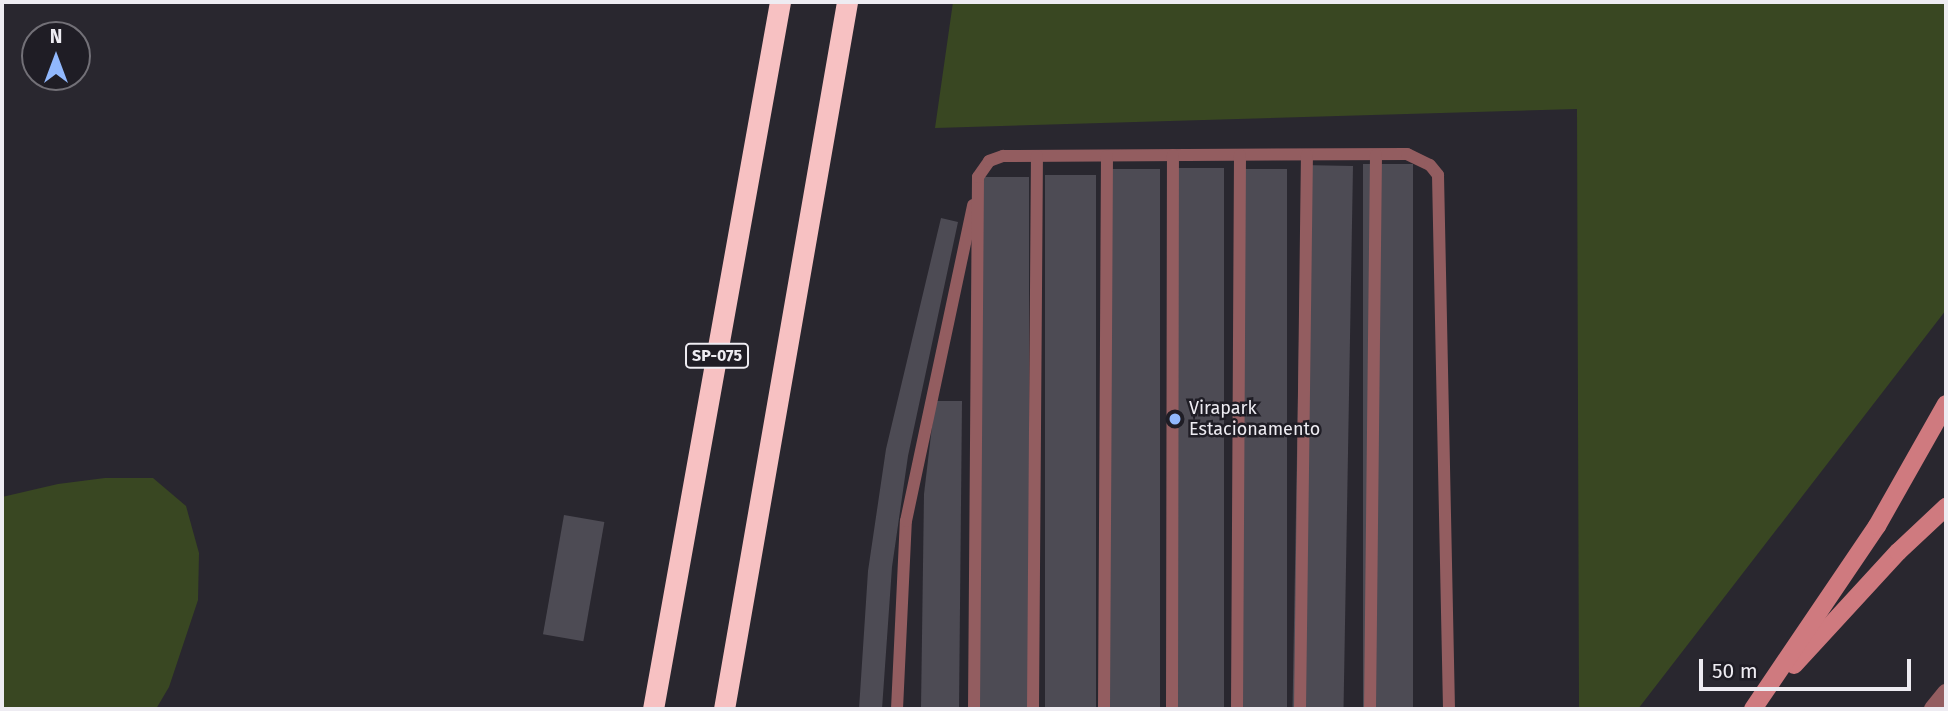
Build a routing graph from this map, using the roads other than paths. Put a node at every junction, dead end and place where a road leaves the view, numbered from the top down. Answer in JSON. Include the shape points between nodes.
{"nodes":[{"id":1,"x":780,"y":2,"type":"edge"},
{"id":2,"x":847,"y":2,"type":"edge"},
{"id":3,"x":1173,"y":155,"type":"junction"},
{"id":4,"x":1240,"y":155,"type":"junction"},
{"id":5,"x":1307,"y":155,"type":"junction"},
{"id":6,"x":1376,"y":155,"type":"junction"},
{"id":7,"x":1037,"y":156,"type":"junction"},
{"id":8,"x":1107,"y":156,"type":"junction"},
{"id":9,"x":978,"y":177,"type":"junction"},
{"id":10,"x":1946,"y":404,"type":"edge"},
{"id":11,"x":1946,"y":507,"type":"edge"},
{"id":12,"x":738,"y":636,"type":"junction"},
{"id":13,"x":1946,"y":693,"type":"edge"},
{"id":14,"x":653,"y":709,"type":"edge"},
{"id":15,"x":724,"y":709,"type":"edge"},
{"id":16,"x":736,"y":709,"type":"edge"},
{"id":17,"x":897,"y":709,"type":"edge"},
{"id":18,"x":974,"y":709,"type":"edge"},
{"id":19,"x":1033,"y":709,"type":"edge"},
{"id":20,"x":1104,"y":709,"type":"edge"},
{"id":21,"x":1172,"y":709,"type":"edge"},
{"id":22,"x":1237,"y":709,"type":"edge"},
{"id":23,"x":1300,"y":709,"type":"edge"},
{"id":24,"x":1370,"y":709,"type":"edge"},
{"id":25,"x":1449,"y":709,"type":"edge"},
{"id":26,"x":1753,"y":709,"type":"edge"},
{"id":27,"x":1933,"y":709,"type":"edge"}],
"edges":[{"from":1,"to":14,"type":"highway","number":"SP-075"},
{"from":2,"to":12,"type":"highway"},
{"from":3,"to":4,"type":"lane"},
{"from":3,"to":8,"type":"lane"},
{"from":3,"to":21,"type":"lane"},
{"from":4,"to":5,"type":"lane"},
{"from":4,"to":22,"type":"lane"},
{"from":5,"to":6,"type":"lane"},
{"from":5,"to":23,"type":"lane"},
{"from":6,"to":24,"type":"lane"},
{"from":6,"to":25,"type":"lane","via":[[1407,154],[1430,165],[1438,175]]},
{"from":7,"to":8,"type":"lane"},
{"from":7,"to":9,"type":"lane","via":[[1003,156],[989,161]]},
{"from":7,"to":19,"type":"lane"},
{"from":8,"to":20,"type":"lane"},
{"from":9,"to":17,"type":"lane","via":[[906,522]]},
{"from":9,"to":18,"type":"lane"},
{"from":10,"to":26,"type":"main road","via":[[1877,526]]},
{"from":11,"to":26,"type":"main road","via":[[1898,552]]},
{"from":12,"to":15,"type":"highway"},
{"from":12,"to":16,"type":"highway"},
{"from":13,"to":27,"type":"street"}]}
